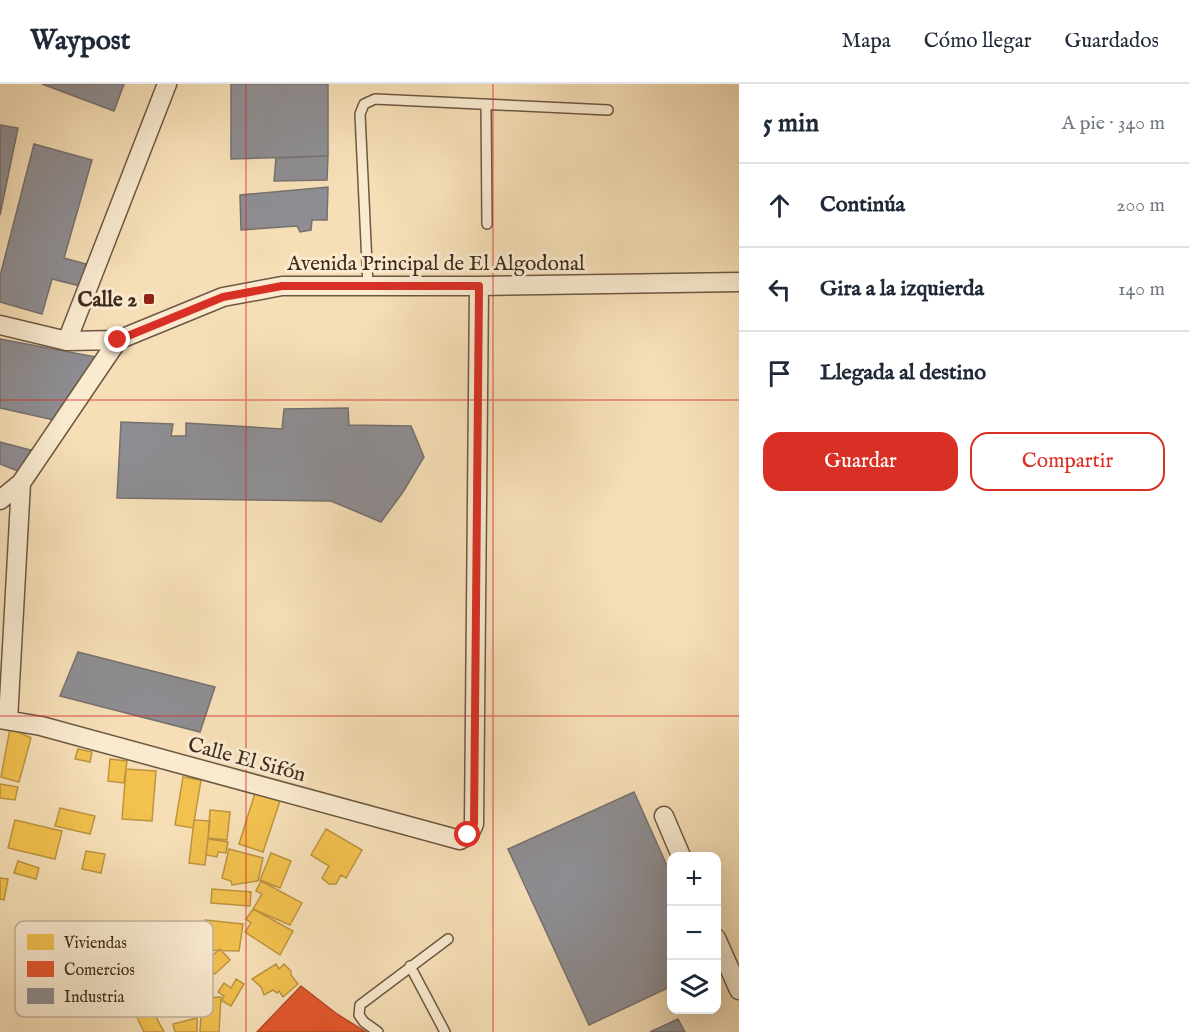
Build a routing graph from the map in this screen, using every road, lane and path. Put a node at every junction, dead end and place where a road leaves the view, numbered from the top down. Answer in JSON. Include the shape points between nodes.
{"nodes":[{"id":1,"x":167,"y":84,"type":"edge"},
{"id":2,"x":486,"y":104,"type":"junction"},
{"id":3,"x":608,"y":110,"type":"dead end"},
{"id":4,"x":487,"y":224,"type":"dead end"},
{"id":5,"x":739,"y":282,"type":"edge"},
{"id":6,"x":369,"y":286,"type":"junction"},
{"id":7,"x":479,"y":286,"type":"junction"},
{"id":8,"x":0,"y":325,"type":"edge"},
{"id":9,"x":118,"y":340,"type":"junction"},
{"id":10,"x":67,"y":341,"type":"junction"},
{"id":11,"x":21,"y":483,"type":"junction"},
{"id":12,"x":0,"y":500,"type":"edge"},
{"id":13,"x":4,"y":719,"type":"edge"},
{"id":14,"x":664,"y":816,"type":"dead end"},
{"id":15,"x":679,"y":852,"type":"edge"},
{"id":16,"x":448,"y":939,"type":"dead end"},
{"id":17,"x":721,"y":947,"type":"edge"},
{"id":18,"x":410,"y":966,"type":"junction"},
{"id":19,"x":739,"y":990,"type":"edge"},
{"id":20,"x":440,"y":1030,"type":"edge"},
{"id":21,"x":378,"y":1032,"type":"edge"}],
"edges":[{"from":1,"to":10,"type":"street"},
{"from":2,"to":3,"type":"lane"},
{"from":2,"to":4,"type":"lane"},
{"from":2,"to":6,"type":"lane","via":[[375,99],[364,104],[360,114]]},
{"from":5,"to":7,"type":"street","name":"Avenida Principal de El Algodonal"},
{"from":6,"to":7,"type":"street","name":"Avenida Principal de El Algodonal"},
{"from":6,"to":9,"type":"street","name":"Avenida Principal de El Algodonal","via":[[282,286],[223,297]]},
{"from":7,"to":13,"type":"street","name":"Calle El Sifón","via":[[474,824],[468,835],[460,840]]},
{"from":8,"to":10,"type":"street","name":"Avenida Principal de El Algodonal"},
{"from":9,"to":10,"type":"street","name":"Avenida Principal de El Algodonal"},
{"from":9,"to":11,"type":"street"},
{"from":11,"to":12,"type":"street"},
{"from":11,"to":13,"type":"street"},
{"from":14,"to":15,"type":"street"},
{"from":16,"to":18,"type":"lane"},
{"from":17,"to":19,"type":"street"},
{"from":18,"to":20,"type":"lane"},
{"from":18,"to":21,"type":"lane","via":[[360,1005],[359,1015]]}]}
